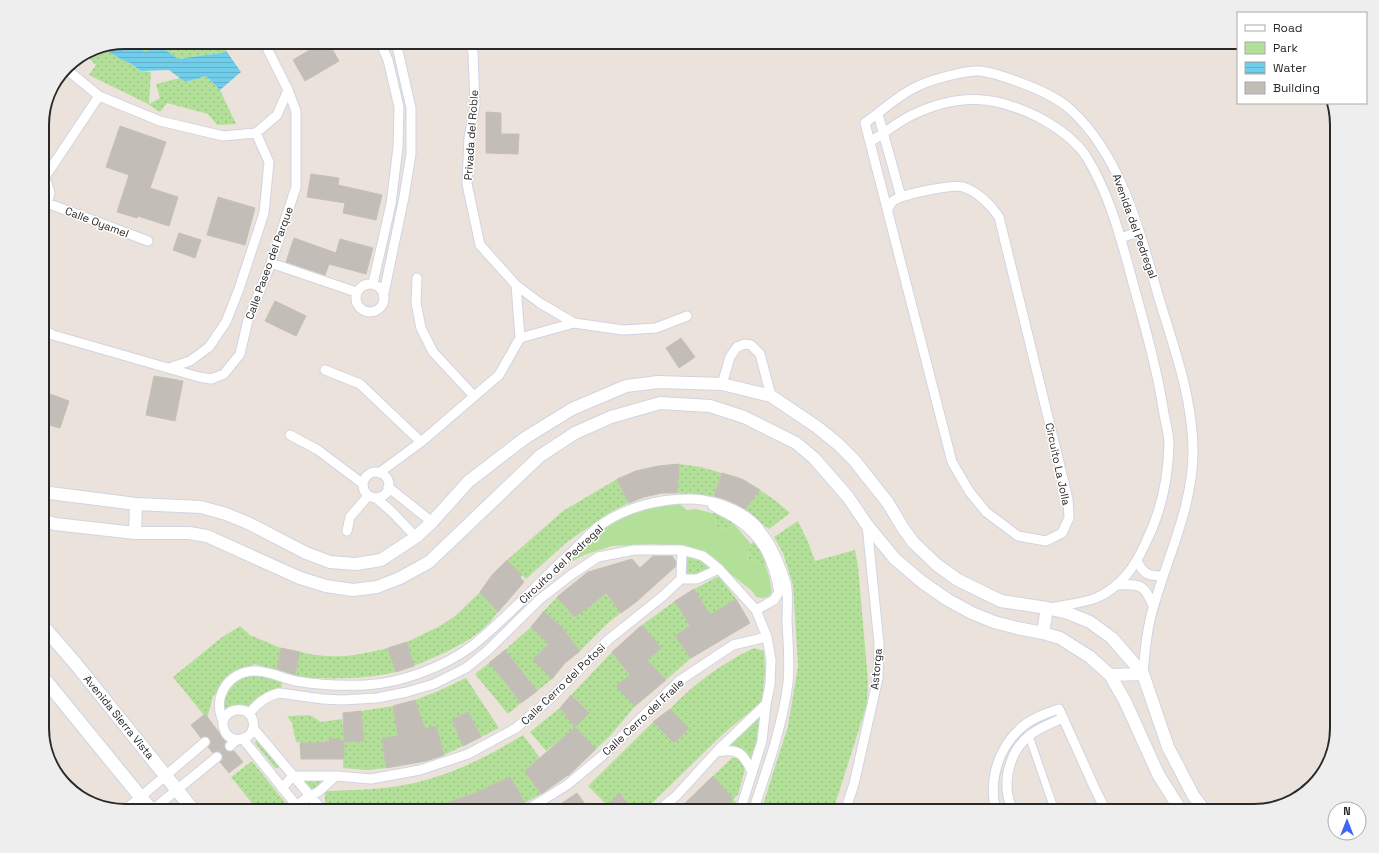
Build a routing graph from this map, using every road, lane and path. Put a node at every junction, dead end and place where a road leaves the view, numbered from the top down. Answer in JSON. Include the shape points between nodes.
{"nodes":[{"id":1,"x":268,"y":49,"type":"edge"},
{"id":2,"x":383,"y":49,"type":"edge"},
{"id":3,"x":398,"y":49,"type":"edge"},
{"id":4,"x":472,"y":49,"type":"edge"},
{"id":5,"x":70,"y":72,"type":"edge"},
{"id":6,"x":288,"y":90,"type":"junction"},
{"id":7,"x":99,"y":96,"type":"junction"},
{"id":8,"x":878,"y":114,"type":"junction"},
{"id":9,"x":865,"y":123,"type":"joint"},
{"id":10,"x":256,"y":133,"type":"junction"},
{"id":11,"x":883,"y":133,"type":"junction"},
{"id":12,"x":870,"y":142,"type":"junction"},
{"id":13,"x":49,"y":170,"type":"edge"},
{"id":14,"x":901,"y":197,"type":"junction"},
{"id":15,"x":49,"y":206,"type":"edge"},
{"id":16,"x":888,"y":209,"type":"junction"},
{"id":17,"x":1139,"y":232,"type":"junction"},
{"id":18,"x":1120,"y":238,"type":"junction"},
{"id":19,"x":148,"y":241,"type":"dead end"},
{"id":20,"x":271,"y":263,"type":"junction"},
{"id":21,"x":417,"y":278,"type":"dead end"},
{"id":22,"x":372,"y":283,"type":"junction"},
{"id":23,"x":516,"y":285,"type":"junction"},
{"id":24,"x":356,"y":292,"type":"junction"},
{"id":25,"x":384,"y":293,"type":"junction"},
{"id":26,"x":687,"y":316,"type":"dead end"},
{"id":27,"x":574,"y":323,"type":"junction"},
{"id":28,"x":49,"y":333,"type":"edge"},
{"id":29,"x":520,"y":338,"type":"junction"},
{"id":30,"x":169,"y":368,"type":"junction"},
{"id":31,"x":325,"y":370,"type":"dead end"},
{"id":32,"x":658,"y":382,"type":"junction"},
{"id":33,"x":722,"y":384,"type":"junction"},
{"id":34,"x":474,"y":396,"type":"junction"},
{"id":35,"x":771,"y":396,"type":"junction"},
{"id":36,"x":660,"y":403,"type":"junction"},
{"id":37,"x":290,"y":435,"type":"dead end"},
{"id":38,"x":421,"y":442,"type":"junction"},
{"id":39,"x":379,"y":473,"type":"junction"},
{"id":40,"x":363,"y":484,"type":"junction"},
{"id":41,"x":388,"y":487,"type":"junction"},
{"id":42,"x":49,"y":493,"type":"edge"},
{"id":43,"x":372,"y":497,"type":"junction"},
{"id":44,"x":704,"y":499,"type":"junction"},
{"id":45,"x":136,"y":504,"type":"junction"},
{"id":46,"x":49,"y":522,"type":"edge"},
{"id":47,"x":432,"y":522,"type":"junction"},
{"id":48,"x":868,"y":525,"type":"junction"},
{"id":49,"x":347,"y":531,"type":"dead end"},
{"id":50,"x":135,"y":533,"type":"junction"},
{"id":51,"x":416,"y":537,"type":"junction"},
{"id":52,"x":682,"y":550,"type":"junction"},
{"id":53,"x":1137,"y":561,"type":"junction"},
{"id":54,"x":718,"y":569,"type":"junction"},
{"id":55,"x":1163,"y":576,"type":"junction"},
{"id":56,"x":681,"y":579,"type":"junction"},
{"id":57,"x":1117,"y":585,"type":"junction"},
{"id":58,"x":1153,"y":606,"type":"junction"},
{"id":59,"x":1047,"y":608,"type":"junction"},
{"id":60,"x":756,"y":610,"type":"junction"},
{"id":61,"x":49,"y":633,"type":"edge"},
{"id":62,"x":1043,"y":633,"type":"junction"},
{"id":63,"x":767,"y":637,"type":"junction"},
{"id":64,"x":1143,"y":674,"type":"junction"},
{"id":65,"x":1110,"y":676,"type":"junction"},
{"id":66,"x":281,"y":677,"type":"junction"},
{"id":67,"x":295,"y":681,"type":"junction"},
{"id":68,"x":49,"y":684,"type":"edge"},
{"id":69,"x":279,"y":693,"type":"junction"},
{"id":70,"x":290,"y":694,"type":"junction"},
{"id":71,"x":766,"y":704,"type":"junction"},
{"id":72,"x":249,"y":714,"type":"junction"},
{"id":73,"x":1063,"y":718,"type":"junction"},
{"id":74,"x":221,"y":726,"type":"junction"},
{"id":75,"x":253,"y":728,"type":"junction"},
{"id":76,"x":1029,"y":736,"type":"junction"},
{"id":77,"x":204,"y":742,"type":"tunnel mouth"},
{"id":78,"x":237,"y":742,"type":"junction"},
{"id":79,"x":718,"y":751,"type":"junction"},
{"id":80,"x":216,"y":757,"type":"tunnel mouth"},
{"id":81,"x":752,"y":772,"type":"junction"},
{"id":82,"x":165,"y":776,"type":"junction"},
{"id":83,"x":293,"y":776,"type":"junction"},
{"id":84,"x":336,"y":776,"type":"junction"},
{"id":85,"x":282,"y":788,"type":"junction"},
{"id":86,"x":177,"y":789,"type":"junction"},
{"id":87,"x":141,"y":796,"type":"junction"},
{"id":88,"x":310,"y":796,"type":"junction"},
{"id":89,"x":132,"y":804,"type":"edge"},
{"id":90,"x":146,"y":804,"type":"edge"},
{"id":91,"x":159,"y":804,"type":"edge"},
{"id":92,"x":189,"y":804,"type":"edge"},
{"id":93,"x":295,"y":804,"type":"edge"},
{"id":94,"x":302,"y":804,"type":"edge"},
{"id":95,"x":317,"y":804,"type":"edge"},
{"id":96,"x":536,"y":804,"type":"edge"},
{"id":97,"x":666,"y":804,"type":"edge"},
{"id":98,"x":742,"y":804,"type":"edge"},
{"id":99,"x":755,"y":804,"type":"edge"},
{"id":100,"x":848,"y":804,"type":"edge"},
{"id":101,"x":994,"y":804,"type":"edge"},
{"id":102,"x":1010,"y":804,"type":"edge"},
{"id":103,"x":1053,"y":804,"type":"edge"},
{"id":104,"x":1102,"y":804,"type":"edge"},
{"id":105,"x":1177,"y":804,"type":"edge"},
{"id":106,"x":1200,"y":804,"type":"edge"}],
"edges":[{"from":1,"to":6,"type":"street","name":"Calle Paseo del Parque"},
{"from":2,"to":22,"type":"street","via":[[399,107],[398,147],[391,204]]},
{"from":3,"to":25,"type":"street","via":[[411,108],[411,154]]},
{"from":4,"to":23,"type":"street","name":"Privada del Roble","via":[[475,105],[469,138],[467,184],[480,245]]},
{"from":5,"to":7,"type":"street"},
{"from":6,"to":10,"type":"street","via":[[277,115]]},
{"from":6,"to":20,"type":"street","name":"Calle Paseo del Parque","via":[[296,111],[296,187]]},
{"from":7,"to":10,"type":"street","via":[[174,125],[223,136]]},
{"from":7,"to":13,"type":"street"},
{"from":8,"to":9,"type":"street","name":"Avenida del Pedregal"},
{"from":8,"to":11,"type":"street"},
{"from":8,"to":17,"type":"street","name":"Avenida del Pedregal","via":[[888,104],[914,88],[947,76],[978,71],[1004,76],[1029,86],[1069,108],[1089,128],[1105,150],[1120,180]]},
{"from":9,"to":12,"type":"street","name":"Circuito La Jolla"},
{"from":10,"to":30,"type":"street","name":"Calle Paseo del Parque","via":[[269,162],[264,213],[239,289],[226,322],[209,347],[190,361]]},
{"from":11,"to":12,"type":"street","name":"Avenida del Pedregal"},
{"from":11,"to":14,"type":"street"},
{"from":11,"to":18,"type":"street","name":"Avenida del Pedregal","via":[[911,115],[937,104],[975,99],[1012,105],[1050,123],[1084,154],[1099,179]]},
{"from":12,"to":16,"type":"street","name":"Circuito La Jolla"},
{"from":14,"to":16,"type":"street","name":"Circuito La Jolla","via":[[892,202]]},
{"from":14,"to":16,"type":"street","name":"Circuito La Jolla","via":[[948,186],[963,187],[992,206],[999,217],[1068,499],[1069,518],[1062,533],[1046,541],[1018,536],[986,512],[969,491],[952,462]]},
{"from":15,"to":19,"type":"street","name":"Calle Oyamel"},
{"from":17,"to":18,"type":"street"},
{"from":17,"to":55,"type":"street","name":"Avenida del Pedregal","via":[[1185,385],[1193,447],[1193,473],[1189,497]]},
{"from":18,"to":53,"type":"street","name":"Avenida del Pedregal","via":[[1160,386],[1169,443],[1167,475],[1161,505]]},
{"from":20,"to":24,"type":"street"},
{"from":20,"to":30,"type":"street","name":"Calle Paseo del Parque","via":[[248,320],[240,354],[224,374],[211,379]]},
{"from":21,"to":34,"type":"street","via":[[416,303],[421,328],[433,352]]},
{"from":22,"to":24,"type":"street","via":[[363,285]]},
{"from":22,"to":25,"type":"street"},
{"from":23,"to":27,"type":"street","name":"Privada del Roble"},
{"from":23,"to":29,"type":"street"},
{"from":24,"to":25,"type":"street","via":[[358,307],[367,312],[381,307]]},
{"from":26,"to":27,"type":"street","name":"Privada del Roble","via":[[656,328],[623,330]]},
{"from":27,"to":29,"type":"street","name":"Privada del Roble"},
{"from":28,"to":30,"type":"street","name":"Calle Paseo del Parque"},
{"from":29,"to":34,"type":"street","via":[[499,375]]},
{"from":31,"to":38,"type":"street","via":[[360,384]]},
{"from":32,"to":33,"type":"street"},
{"from":32,"to":36,"type":"street"},
{"from":32,"to":47,"type":"street","via":[[626,386],[572,409],[525,438],[469,481]]},
{"from":33,"to":35,"type":"street"},
{"from":33,"to":35,"type":"street","via":[[730,357],[736,347],[751,345],[760,354]]},
{"from":34,"to":38,"type":"street"},
{"from":35,"to":59,"type":"street","via":[[817,427],[854,460],[888,503],[913,542],[937,565],[958,580],[1001,601]]},
{"from":36,"to":48,"type":"street","via":[[710,406],[744,417],[796,443],[814,458]]},
{"from":36,"to":50,"type":"street","via":[[611,417],[569,437],[540,456],[429,562],[377,587],[353,590],[326,586],[300,578],[207,536],[189,533]]},
{"from":37,"to":40,"type":"street","via":[[318,450]]},
{"from":38,"to":39,"type":"street"},
{"from":39,"to":40,"type":"street","via":[[367,476]]},
{"from":39,"to":41,"type":"street","via":[[386,479]]},
{"from":40,"to":43,"type":"street","via":[[363,488]]},
{"from":41,"to":43,"type":"street","via":[[384,495]]},
{"from":41,"to":47,"type":"street"},
{"from":42,"to":45,"type":"street"},
{"from":43,"to":49,"type":"street","via":[[350,517]]},
{"from":43,"to":51,"type":"street","via":[[391,511]]},
{"from":44,"to":60,"type":"street","via":[[738,521],[764,546],[776,574],[779,592],[774,600]]},
{"from":44,"to":67,"type":"street","name":"Circuito del Pedregal","via":[[676,498],[651,503],[629,510],[605,523],[471,647],[428,670],[390,682],[369,685],[342,686]]},
{"from":44,"to":99,"type":"street","name":"Circuito del Pedregal","via":[[730,507],[753,522],[770,543],[787,587],[788,680],[779,732]]},
{"from":45,"to":50,"type":"street"},
{"from":45,"to":51,"type":"street","via":[[201,507],[220,512],[330,562],[356,564],[380,560]]},
{"from":46,"to":50,"type":"street"},
{"from":47,"to":51,"type":"street"},
{"from":48,"to":62,"type":"street","via":[[895,558],[922,582],[948,600],[994,622]]},
{"from":48,"to":100,"type":"street","name":"Astorga","via":[[878,644],[878,678]]},
{"from":52,"to":54,"type":"street","name":"Circuito del Pedregal","via":[[703,556]]},
{"from":52,"to":56,"type":"street"},
{"from":52,"to":70,"type":"street","name":"Circuito del Pedregal","via":[[634,550],[598,557],[540,599],[466,668],[434,684],[377,698],[342,700]]},
{"from":53,"to":55,"type":"street","via":[[1147,574]]},
{"from":53,"to":57,"type":"street","name":"Avenida del Pedregal"},
{"from":54,"to":56,"type":"street","via":[[698,579]]},
{"from":54,"to":60,"type":"street","name":"Circuito del Pedregal"},
{"from":55,"to":58,"type":"street","name":"Avenida del Pedregal"},
{"from":56,"to":84,"type":"street","name":"Calle Cerro del Potosi","via":[[608,640],[551,698],[516,728],[468,754],[420,770],[371,779]]},
{"from":57,"to":58,"type":"street","via":[[1142,586],[1149,594]]},
{"from":57,"to":59,"type":"street","name":"Avenida del Pedregal","via":[[1094,599]]},
{"from":58,"to":64,"type":"street","name":"Avenida del Pedregal","via":[[1146,635]]},
{"from":59,"to":62,"type":"street"},
{"from":59,"to":64,"type":"street","via":[[1090,622],[1112,638]]},
{"from":60,"to":63,"type":"street","name":"Circuito del Pedregal"},
{"from":61,"to":82,"type":"main road","name":"Avenida Sierra Vista"},
{"from":62,"to":65,"type":"street","via":[[1060,638],[1075,647]]},
{"from":63,"to":71,"type":"street","name":"Circuito del Pedregal","via":[[771,660]]},
{"from":63,"to":96,"type":"street","name":"Calle Cerro del Fraile","via":[[733,645],[679,681],[602,756],[567,785]]},
{"from":64,"to":65,"type":"street"},
{"from":64,"to":106,"type":"street","via":[[1168,747]]},
{"from":65,"to":105,"type":"street","via":[[1125,701],[1158,774]]},
{"from":66,"to":67,"type":"street","name":"Circuito del Pedregal"},
{"from":66,"to":69,"type":"street","via":[[284,684]]},
{"from":66,"to":74,"type":"street","name":"Circuito del Pedregal","via":[[253,671],[244,673],[230,682],[219,701]]},
{"from":67,"to":70,"type":"street","via":[[290,685]]},
{"from":68,"to":87,"type":"main road"},
{"from":69,"to":70,"type":"street","name":"Circuito del Pedregal"},
{"from":69,"to":72,"type":"street","name":"Circuito del Pedregal","via":[[262,700]]},
{"from":71,"to":79,"type":"street"},
{"from":71,"to":81,"type":"street","name":"Circuito del Pedregal","via":[[762,741]]},
{"from":72,"to":74,"type":"street","via":[[239,709],[229,712]]},
{"from":72,"to":75,"type":"street"},
{"from":73,"to":76,"type":"street"},
{"from":73,"to":101,"type":"street","via":[[1059,709],[1035,718],[1023,726],[1009,742],[995,770]]},
{"from":73,"to":104,"type":"street"},
{"from":74,"to":78,"type":"street","via":[[228,736]]},
{"from":75,"to":78,"type":"street","via":[[251,733]]},
{"from":75,"to":83,"type":"street"},
{"from":76,"to":102,"type":"street","via":[[1017,750],[1008,768]]},
{"from":76,"to":103,"type":"street"},
{"from":77,"to":82,"type":"street"},
{"from":78,"to":85,"type":"street"},
{"from":79,"to":81,"type":"street","via":[[739,752],[746,758]]},
{"from":79,"to":97,"type":"street"},
{"from":80,"to":86,"type":"street"},
{"from":81,"to":98,"type":"street","name":"Circuito del Pedregal"},
{"from":82,"to":86,"type":"main road","name":"Avenida Sierra Vista"},
{"from":82,"to":87,"type":"street"},
{"from":83,"to":84,"type":"street","name":"Calle Cerro del Potosi"},
{"from":83,"to":85,"type":"street"},
{"from":83,"to":88,"type":"street"},
{"from":84,"to":88,"type":"street"},
{"from":85,"to":93,"type":"street"},
{"from":86,"to":91,"type":"street"},
{"from":86,"to":92,"type":"main road","name":"Avenida Sierra Vista"},
{"from":87,"to":89,"type":"street"},
{"from":87,"to":90,"type":"main road"},
{"from":88,"to":94,"type":"street"},
{"from":88,"to":95,"type":"street"}]}
